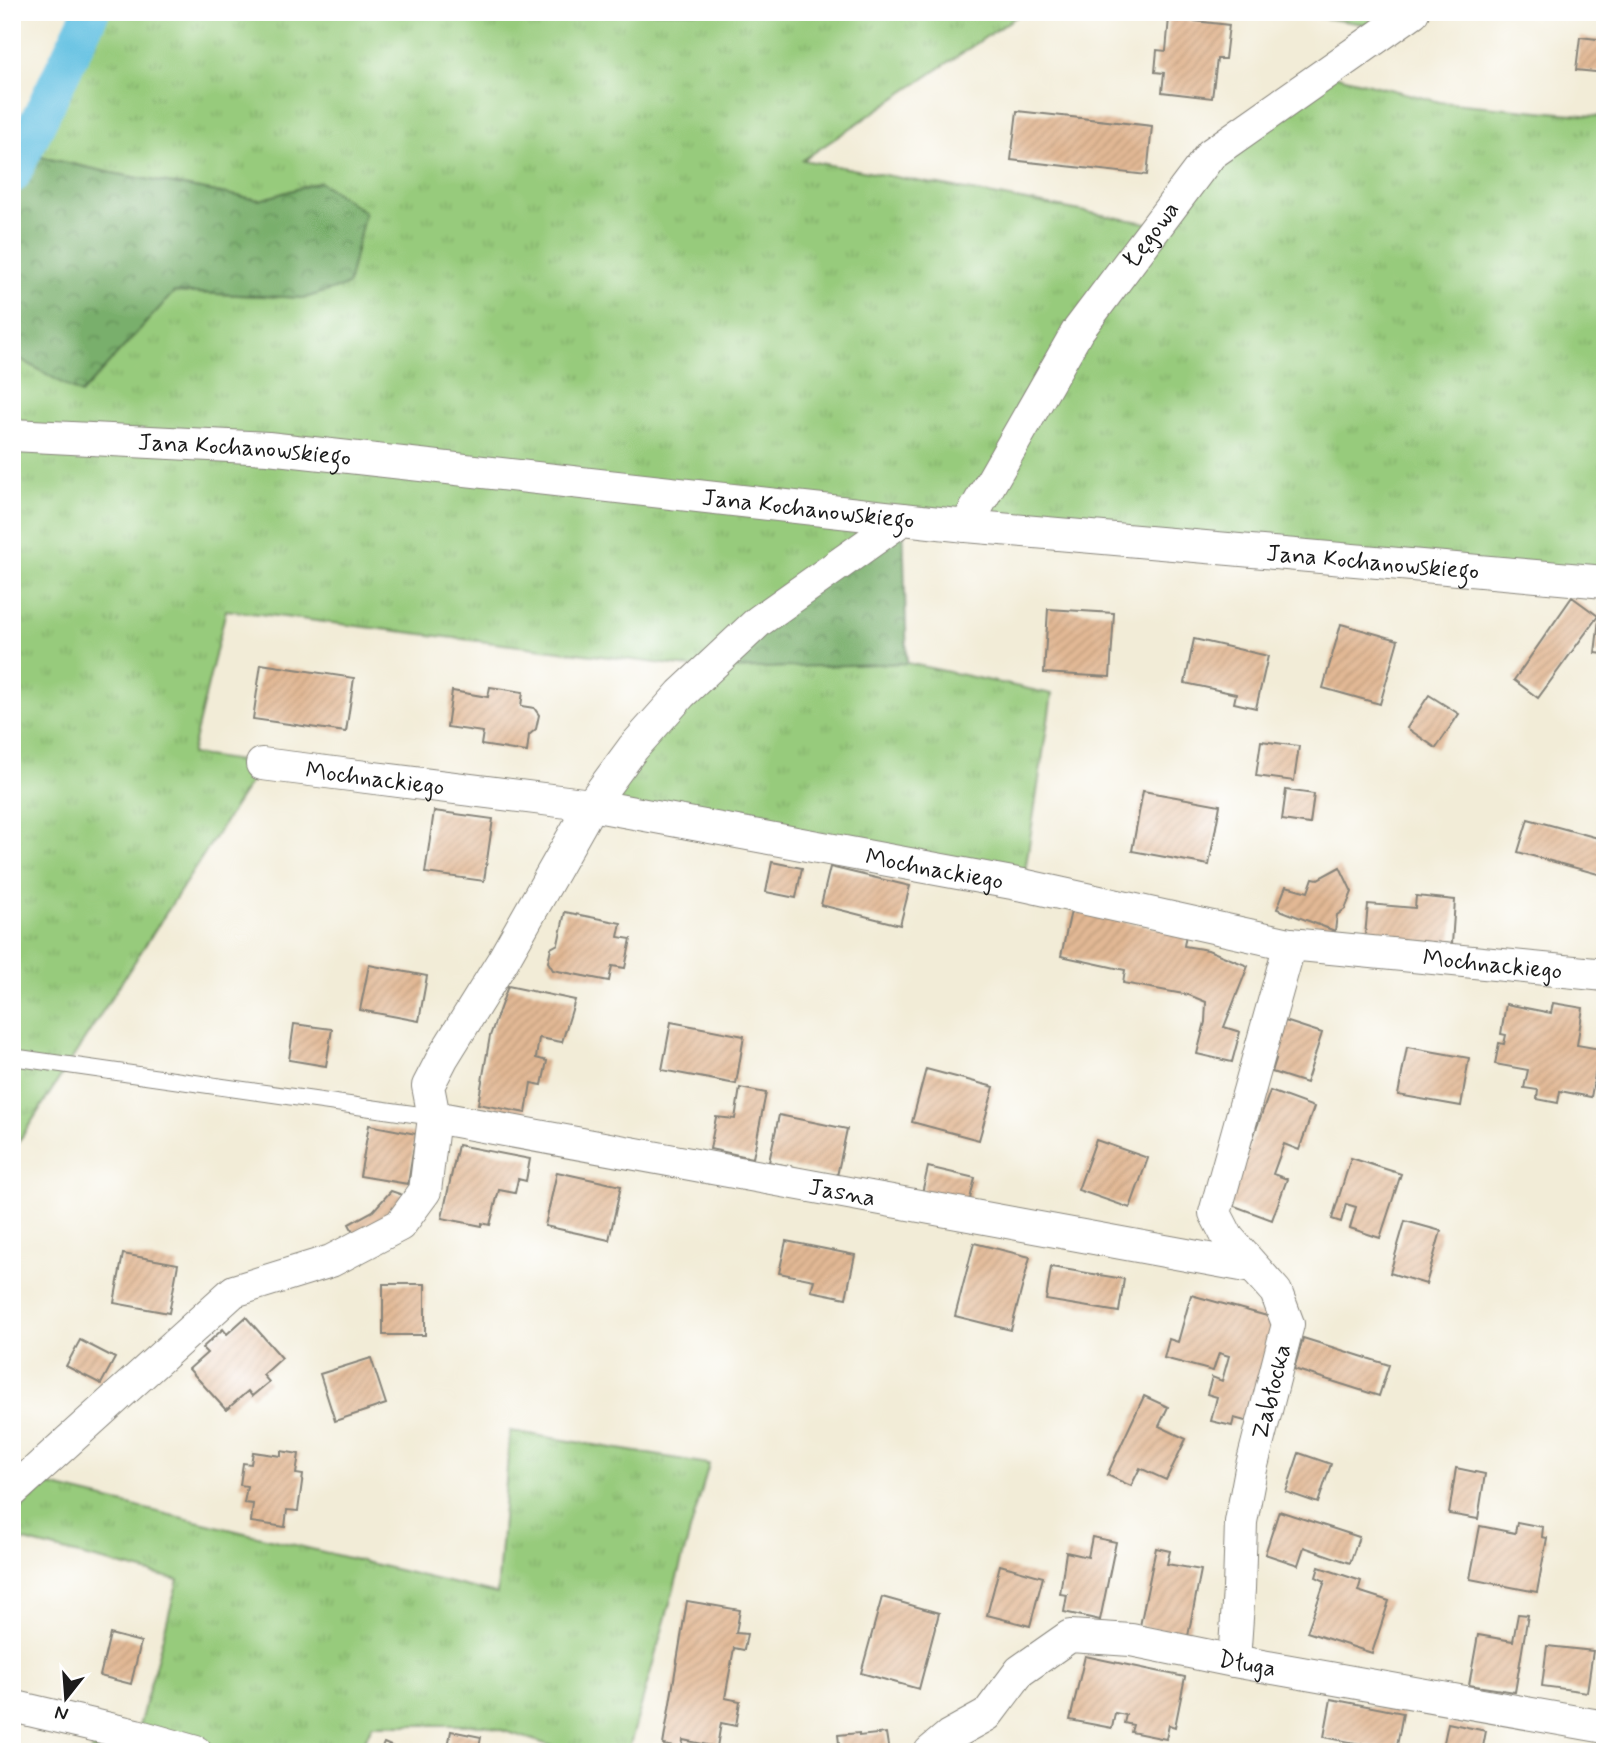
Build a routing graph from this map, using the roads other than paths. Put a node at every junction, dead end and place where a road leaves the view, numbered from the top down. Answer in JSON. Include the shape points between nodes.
{"nodes":[{"id":1,"x":1413,"y":12,"type":"edge"},
{"id":2,"x":12,"y":435,"type":"edge"},
{"id":3,"x":902,"y":519,"type":"junction"},
{"id":4,"x":966,"y":526,"type":"junction"},
{"id":5,"x":1605,"y":582,"type":"edge"},
{"id":6,"x":262,"y":764,"type":"dead end"},
{"id":7,"x":591,"y":805,"type":"junction"},
{"id":8,"x":1290,"y":944,"type":"junction"},
{"id":9,"x":1605,"y":975,"type":"edge"},
{"id":10,"x":12,"y":1057,"type":"edge"},
{"id":11,"x":434,"y":1117,"type":"junction"},
{"id":12,"x":1252,"y":1267,"type":"junction"},
{"id":13,"x":12,"y":1492,"type":"edge"},
{"id":14,"x":1234,"y":1661,"type":"junction"},
{"id":15,"x":12,"y":1706,"type":"edge"},
{"id":16,"x":1605,"y":1727,"type":"edge"},
{"id":17,"x":196,"y":1752,"type":"edge"},
{"id":18,"x":930,"y":1752,"type":"edge"}],
"edges":[{"from":1,"to":4,"type":"street","name":"Łęgowa","via":[[1210,155],[1077,332]]},
{"from":2,"to":3,"type":"street","name":"Jana Kochanowskiego","via":[[268,448]]},
{"from":3,"to":4,"type":"street","name":"Jana Kochanowskiego"},
{"from":3,"to":7,"type":"street","via":[[759,621],[681,694]]},
{"from":4,"to":5,"type":"street","name":"Jana Kochanowskiego"},
{"from":6,"to":7,"type":"street","name":"Mochnackiego"},
{"from":7,"to":8,"type":"street","name":"Mochnackiego","via":[[1023,885]]},
{"from":7,"to":11,"type":"street","via":[[428,1086]]},
{"from":8,"to":9,"type":"street","name":"Mochnackiego"},
{"from":8,"to":12,"type":"street","name":"Zabłocka","via":[[1215,1213]]},
{"from":10,"to":11,"type":"lane"},
{"from":11,"to":12,"type":"street","name":"Jasna"},
{"from":11,"to":13,"type":"street","via":[[425,1191],[400,1225],[331,1261],[234,1291]]},
{"from":12,"to":14,"type":"street","name":"Zabłocka","via":[[1276,1292],[1288,1324],[1241,1522]]},
{"from":14,"to":16,"type":"street","name":"Długa"},
{"from":14,"to":18,"type":"street","name":"Długa","via":[[1131,1640],[1070,1636],[1020,1671],[987,1715]]},
{"from":15,"to":17,"type":"street"}]}
